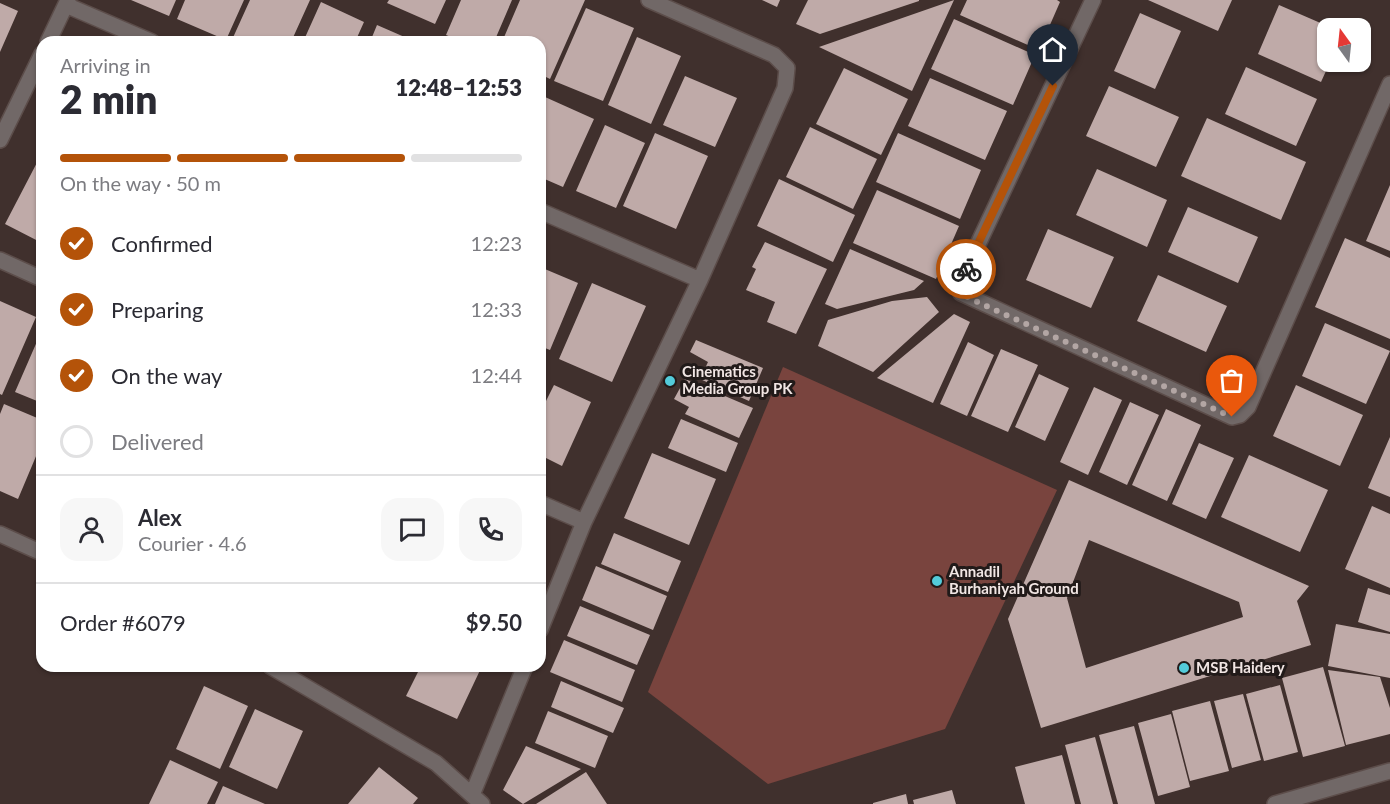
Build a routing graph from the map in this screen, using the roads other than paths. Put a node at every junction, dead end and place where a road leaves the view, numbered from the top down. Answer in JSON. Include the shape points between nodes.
{"nodes":[{"id":1,"x":649,"y":0,"type":"edge"},
{"id":2,"x":1093,"y":0,"type":"edge"},
{"id":3,"x":67,"y":2,"type":"edge"},
{"id":4,"x":51,"y":36,"type":"edge"},
{"id":5,"x":139,"y":36,"type":"edge"},
{"id":6,"x":36,"y":66,"type":"edge"},
{"id":7,"x":1390,"y":84,"type":"edge"},
{"id":8,"x":0,"y":140,"type":"edge"},
{"id":9,"x":546,"y":214,"type":"edge"},
{"id":10,"x":0,"y":260,"type":"edge"},
{"id":11,"x":36,"y":276,"type":"edge"},
{"id":12,"x":700,"y":280,"type":"junction"},
{"id":13,"x":546,"y":505,"type":"edge"},
{"id":14,"x":584,"y":522,"type":"junction"},
{"id":15,"x":0,"y":534,"type":"edge"},
{"id":16,"x":36,"y":550,"type":"edge"},
{"id":17,"x":546,"y":615,"type":"edge"},
{"id":18,"x":280,"y":672,"type":"edge"},
{"id":19,"x":523,"y":672,"type":"edge"},
{"id":20,"x":1390,"y":771,"type":"edge"},
{"id":21,"x":477,"y":800,"type":"edge"},
{"id":22,"x":1275,"y":804,"type":"edge"}],
"edges":[{"from":1,"to":12,"type":"street","via":[[774,55],[787,68],[784,88]]},
{"from":2,"to":7,"type":"street","via":[[962,278],[961,293],[1232,417],[1240,416],[1248,407]]},
{"from":3,"to":4,"type":"street"},
{"from":3,"to":5,"type":"street"},
{"from":6,"to":8,"type":"street"},
{"from":9,"to":12,"type":"street"},
{"from":10,"to":11,"type":"street"},
{"from":12,"to":14,"type":"street"},
{"from":13,"to":14,"type":"street"},
{"from":14,"to":17,"type":"street"},
{"from":15,"to":16,"type":"street"},
{"from":18,"to":21,"type":"street","via":[[436,763]]},
{"from":19,"to":21,"type":"street"},
{"from":20,"to":22,"type":"street"}]}
